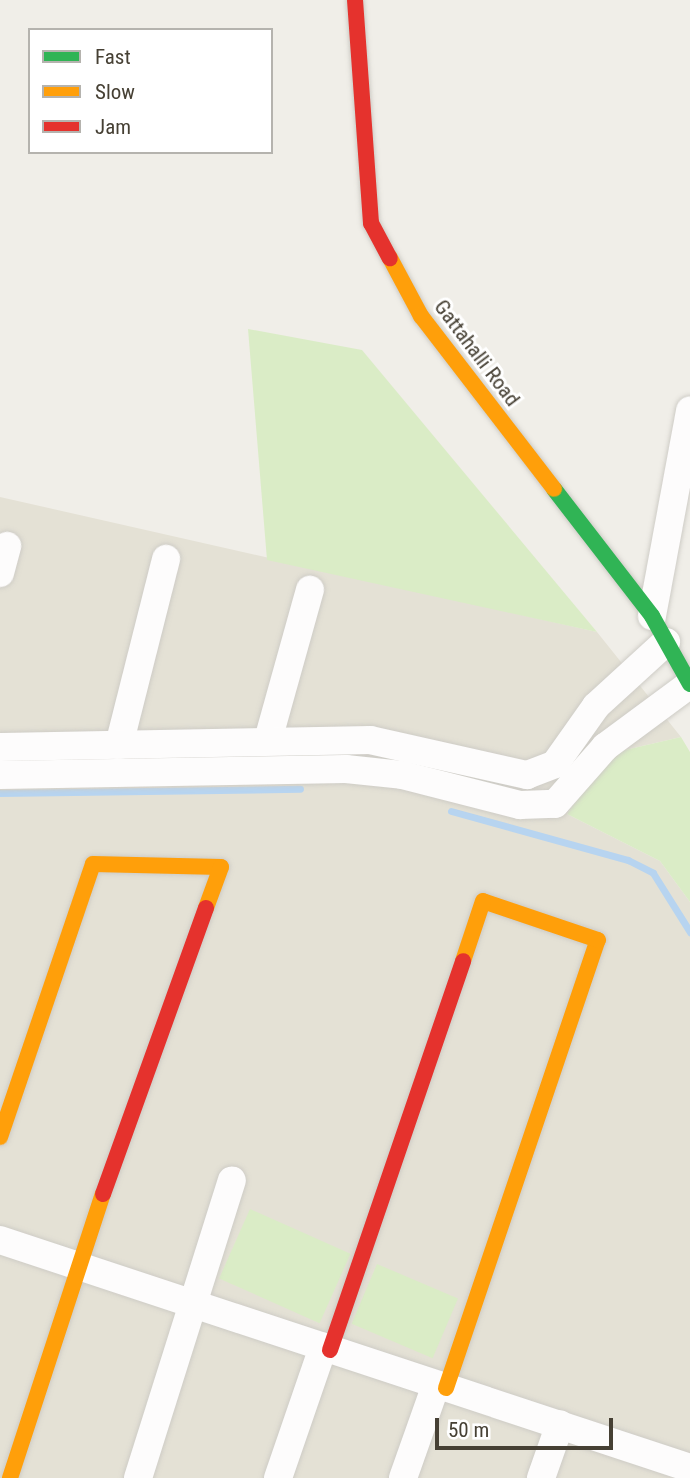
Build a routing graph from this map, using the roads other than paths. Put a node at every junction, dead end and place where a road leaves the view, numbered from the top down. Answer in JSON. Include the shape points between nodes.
{"nodes":[{"id":1,"x":355,"y":0,"type":"edge"},
{"id":2,"x":690,"y":410,"type":"edge"},
{"id":3,"x":7,"y":546,"type":"dead end"},
{"id":4,"x":166,"y":559,"type":"dead end"},
{"id":5,"x":0,"y":573,"type":"edge"},
{"id":6,"x":310,"y":590,"type":"dead end"},
{"id":7,"x":652,"y":616,"type":"junction"},
{"id":8,"x":666,"y":642,"type":"junction"},
{"id":9,"x":690,"y":684,"type":"edge"},
{"id":10,"x":268,"y":740,"type":"junction"},
{"id":11,"x":119,"y":745,"type":"junction"},
{"id":12,"x":0,"y":747,"type":"edge"},
{"id":13,"x":0,"y":775,"type":"edge"},
{"id":14,"x":0,"y":1137,"type":"edge"},
{"id":15,"x":232,"y":1180,"type":"dead end"},
{"id":16,"x":0,"y":1240,"type":"edge"},
{"id":17,"x":78,"y":1265,"type":"junction"},
{"id":18,"x":192,"y":1306,"type":"junction"},
{"id":19,"x":327,"y":1348,"type":"junction"},
{"id":20,"x":441,"y":1386,"type":"junction"},
{"id":21,"x":560,"y":1424,"type":"junction"},
{"id":22,"x":690,"y":1468,"type":"edge"},
{"id":23,"x":10,"y":1478,"type":"edge"},
{"id":24,"x":138,"y":1478,"type":"edge"},
{"id":25,"x":278,"y":1478,"type":"edge"},
{"id":26,"x":403,"y":1478,"type":"edge"},
{"id":27,"x":541,"y":1478,"type":"edge"}],
"edges":[{"from":1,"to":7,"type":"street","name":"Gattahalli Road","via":[[370,223],[421,316]]},
{"from":2,"to":7,"type":"street"},
{"from":3,"to":5,"type":"street"},
{"from":4,"to":11,"type":"street"},
{"from":6,"to":10,"type":"street"},
{"from":7,"to":8,"type":"street","name":"Gattahalli Road"},
{"from":8,"to":9,"type":"street","name":"Gattahalli Road"},
{"from":8,"to":10,"type":"street","via":[[596,706],[544,772],[500,771],[370,740]]},
{"from":9,"to":13,"type":"street","via":[[605,747],[555,804],[520,805],[402,775],[346,769]]},
{"from":10,"to":11,"type":"street"},
{"from":11,"to":12,"type":"street"},
{"from":14,"to":17,"type":"street","via":[[93,864],[221,867]]},
{"from":15,"to":18,"type":"street"},
{"from":16,"to":17,"type":"street"},
{"from":17,"to":18,"type":"street"},
{"from":17,"to":23,"type":"street"},
{"from":18,"to":19,"type":"street"},
{"from":18,"to":24,"type":"street"},
{"from":19,"to":20,"type":"street"},
{"from":19,"to":20,"type":"street","via":[[483,901],[598,940]]},
{"from":19,"to":25,"type":"street"},
{"from":20,"to":21,"type":"street"},
{"from":20,"to":26,"type":"street"},
{"from":21,"to":22,"type":"street"},
{"from":21,"to":27,"type":"street"}]}
